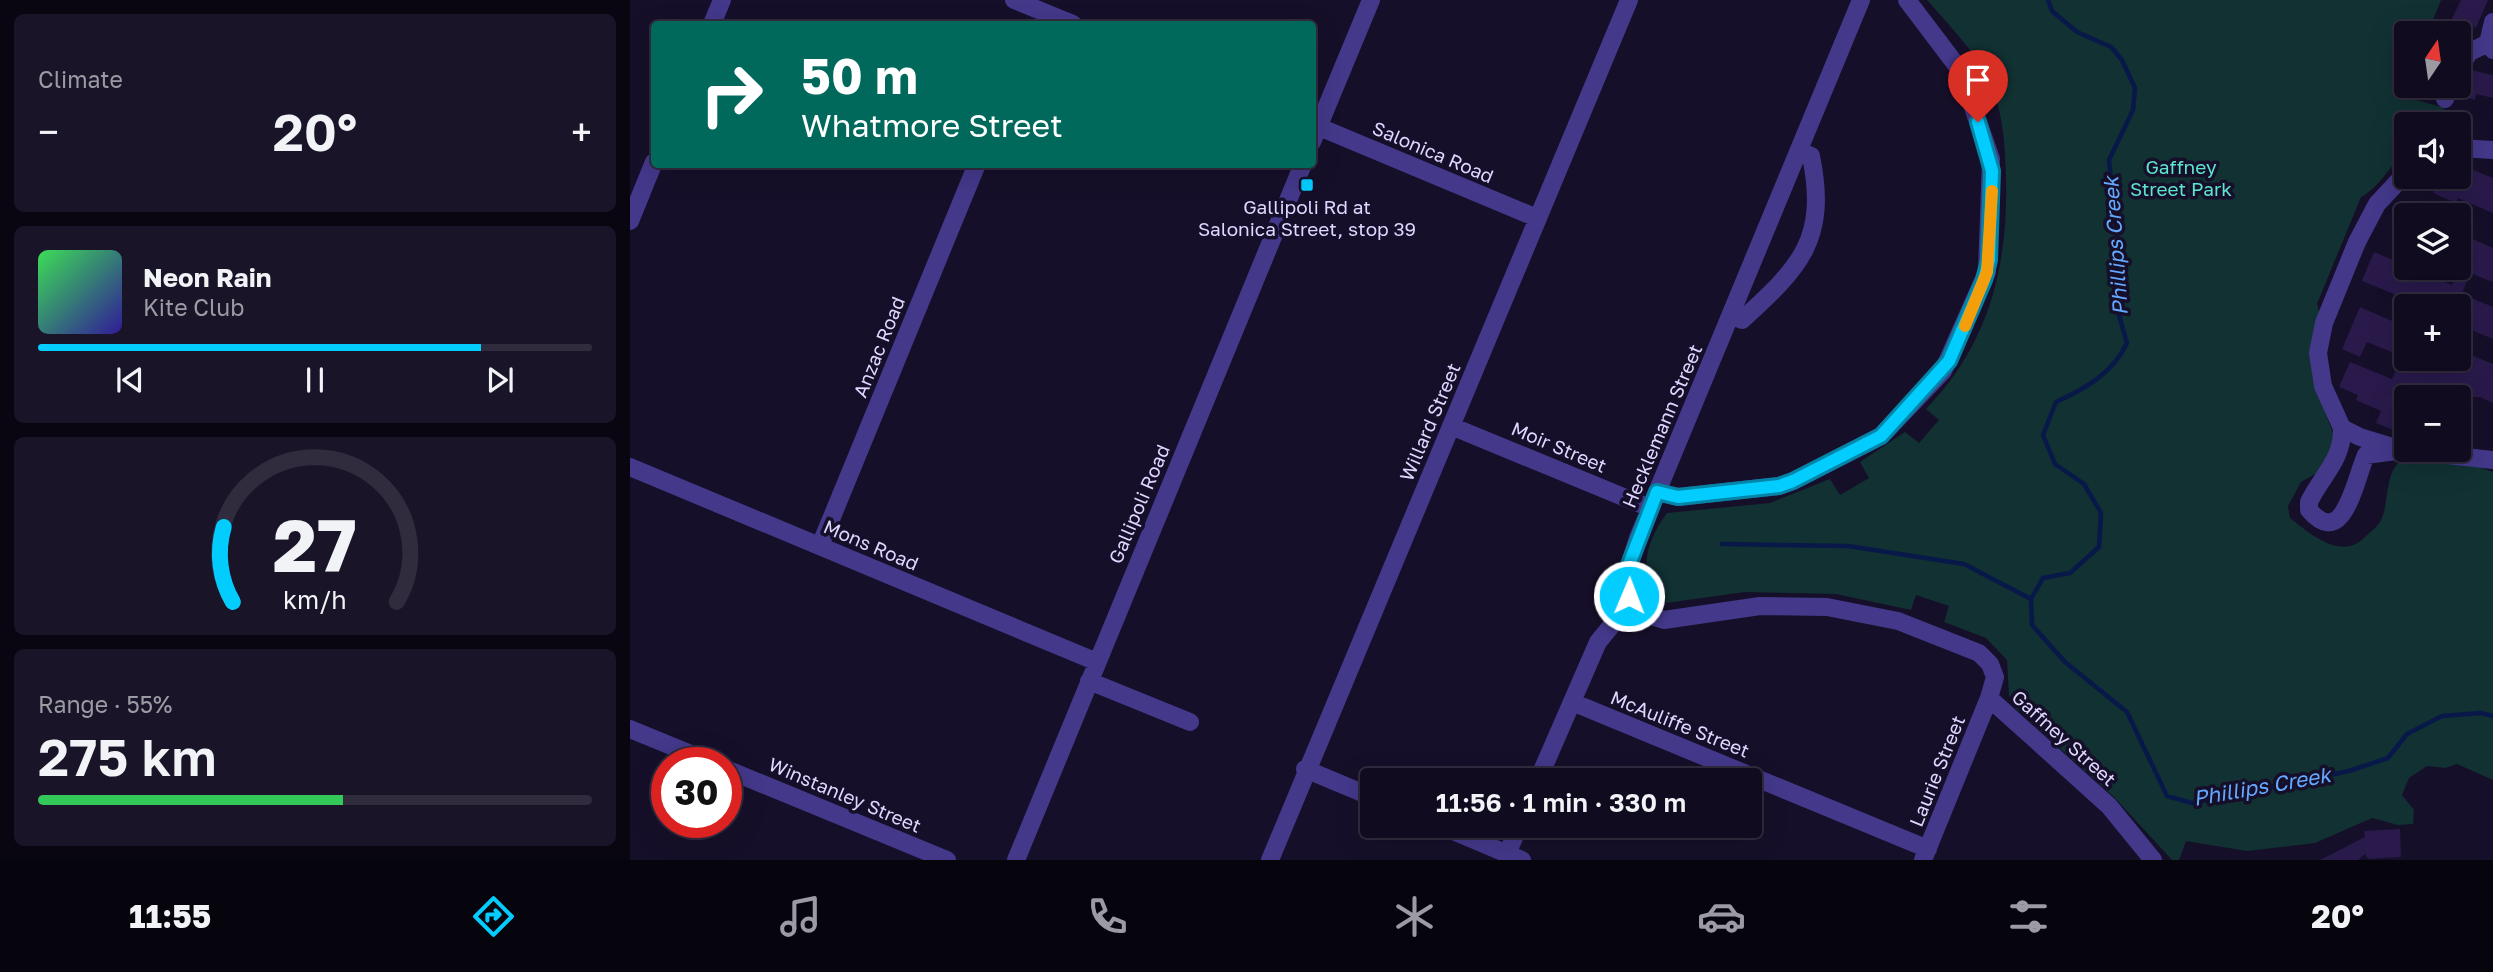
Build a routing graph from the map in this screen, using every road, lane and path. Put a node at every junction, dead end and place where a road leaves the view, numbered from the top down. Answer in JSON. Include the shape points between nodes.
{"nodes":[{"id":1,"x":722,"y":0,"type":"edge"},
{"id":2,"x":1014,"y":0,"type":"edge"},
{"id":3,"x":1371,"y":0,"type":"edge"},
{"id":4,"x":1629,"y":0,"type":"edge"},
{"id":5,"x":1861,"y":0,"type":"edge"},
{"id":6,"x":1908,"y":0,"type":"edge"},
{"id":7,"x":1041,"y":12,"type":"edge"},
{"id":8,"x":713,"y":21,"type":"edge"},
{"id":9,"x":1065,"y":21,"type":"edge"},
{"id":10,"x":2493,"y":22,"type":"edge"},
{"id":11,"x":2490,"y":46,"type":"edge"},
{"id":12,"x":2471,"y":52,"type":"edge"},
{"id":13,"x":1316,"y":129,"type":"edge"},
{"id":14,"x":1316,"y":131,"type":"edge"},
{"id":15,"x":2471,"y":149,"type":"edge"},
{"id":16,"x":2493,"y":150,"type":"edge"},
{"id":17,"x":1800,"y":151,"type":"junction"},
{"id":18,"x":652,"y":168,"type":"edge"},
{"id":19,"x":975,"y":168,"type":"edge"},
{"id":20,"x":1301,"y":168,"type":"edge"},
{"id":21,"x":2394,"y":186,"type":"edge"},
{"id":22,"x":1537,"y":218,"type":"junction"},
{"id":23,"x":630,"y":221,"type":"edge"},
{"id":24,"x":1732,"y":316,"type":"junction"},
{"id":25,"x":1451,"y":426,"type":"junction"},
{"id":26,"x":2342,"y":435,"type":"junction"},
{"id":27,"x":2394,"y":447,"type":"edge"},
{"id":28,"x":2394,"y":451,"type":"edge"},
{"id":29,"x":2366,"y":455,"type":"junction"},
{"id":30,"x":2471,"y":458,"type":"edge"},
{"id":31,"x":2493,"y":460,"type":"edge"},
{"id":32,"x":630,"y":467,"type":"edge"},
{"id":33,"x":1653,"y":500,"type":"junction"},
{"id":34,"x":820,"y":546,"type":"junction"},
{"id":35,"x":1626,"y":608,"type":"junction"},
{"id":36,"x":1097,"y":662,"type":"junction"},
{"id":37,"x":1089,"y":681,"type":"junction"},
{"id":38,"x":1989,"y":698,"type":"junction"},
{"id":39,"x":1572,"y":702,"type":"junction"},
{"id":40,"x":1190,"y":722,"type":"dead end"},
{"id":41,"x":630,"y":729,"type":"edge"},
{"id":42,"x":674,"y":747,"type":"edge"},
{"id":43,"x":1543,"y":768,"type":"edge"},
{"id":44,"x":1306,"y":769,"type":"junction"},
{"id":45,"x":742,"y":776,"type":"edge"},
{"id":46,"x":1360,"y":792,"type":"edge"},
{"id":47,"x":1470,"y":838,"type":"edge"},
{"id":48,"x":1517,"y":838,"type":"edge"},
{"id":49,"x":1925,"y":854,"type":"edge"},
{"id":50,"x":1515,"y":857,"type":"edge"},
{"id":51,"x":947,"y":860,"type":"edge"},
{"id":52,"x":1016,"y":860,"type":"edge"},
{"id":53,"x":1270,"y":860,"type":"edge"},
{"id":54,"x":2152,"y":860,"type":"edge"}],
"edges":[{"from":1,"to":8,"type":"street"},
{"from":2,"to":7,"type":"street"},
{"from":3,"to":13,"type":"street"},
{"from":4,"to":22,"type":"street","name":"Willard Street"},
{"from":5,"to":17,"type":"street","name":"Hecklemann Street"},
{"from":6,"to":33,"type":"street","name":"Moir Street","via":[[1960,70],[1992,171],[1987,272],[1949,361],[1881,436],[1793,481]]},
{"from":7,"to":9,"type":"street"},
{"from":10,"to":11,"type":"street"},
{"from":11,"to":12,"type":"street"},
{"from":14,"to":22,"type":"street","name":"Salonica Road"},
{"from":15,"to":16,"type":"street"},
{"from":17,"to":24,"type":"street","name":"Hecklemann Street"},
{"from":17,"to":24,"type":"street","via":[[1811,156],[1815,174],[1816,209],[1810,239],[1785,280],[1742,320]]},
{"from":18,"to":23,"type":"street"},
{"from":19,"to":34,"type":"street","name":"Anzac Road"},
{"from":20,"to":36,"type":"street","name":"Gallipoli Road"},
{"from":21,"to":26,"type":"street","via":[[2378,204],[2357,242],[2324,323],[2318,353],[2323,386]]},
{"from":22,"to":25,"type":"street","name":"Willard Street"},
{"from":24,"to":33,"type":"street","name":"Hecklemann Street"},
{"from":25,"to":33,"type":"street","name":"Moir Street"},
{"from":25,"to":44,"type":"street","name":"Willard Street"},
{"from":26,"to":27,"type":"street"},
{"from":26,"to":29,"type":"street","via":[[2353,451]]},
{"from":26,"to":29,"type":"street","via":[[2337,459],[2309,502],[2316,517],[2328,523],[2337,522],[2344,514]]},
{"from":28,"to":29,"type":"street"},
{"from":30,"to":31,"type":"street"},
{"from":32,"to":34,"type":"street","name":"Mons Road"},
{"from":33,"to":35,"type":"street","name":"Hecklemann Street","via":[[1630,562]]},
{"from":34,"to":36,"type":"street","name":"Mons Road"},
{"from":35,"to":38,"type":"street","name":"Gaffney Street","via":[[1674,620],[1760,606],[1827,607],[1898,621],[1979,653],[1995,677]]},
{"from":35,"to":39,"type":"street","via":[[1598,642]]},
{"from":36,"to":37,"type":"street","name":"Gallipoli Road"},
{"from":37,"to":40,"type":"street"},
{"from":37,"to":52,"type":"street","name":"Gallipoli Road"},
{"from":38,"to":49,"type":"street","name":"Laurie Street"},
{"from":38,"to":54,"type":"street","name":"Gaffney Street","via":[[2109,806]]},
{"from":39,"to":43,"type":"street"},
{"from":39,"to":49,"type":"street","name":"McAuliffe Street"},
{"from":41,"to":42,"type":"street"},
{"from":44,"to":46,"type":"street"},
{"from":44,"to":53,"type":"street","name":"Willard Street"},
{"from":45,"to":51,"type":"street","name":"Winstanley Street"},
{"from":47,"to":50,"type":"street"},
{"from":48,"to":50,"type":"street"}]}
